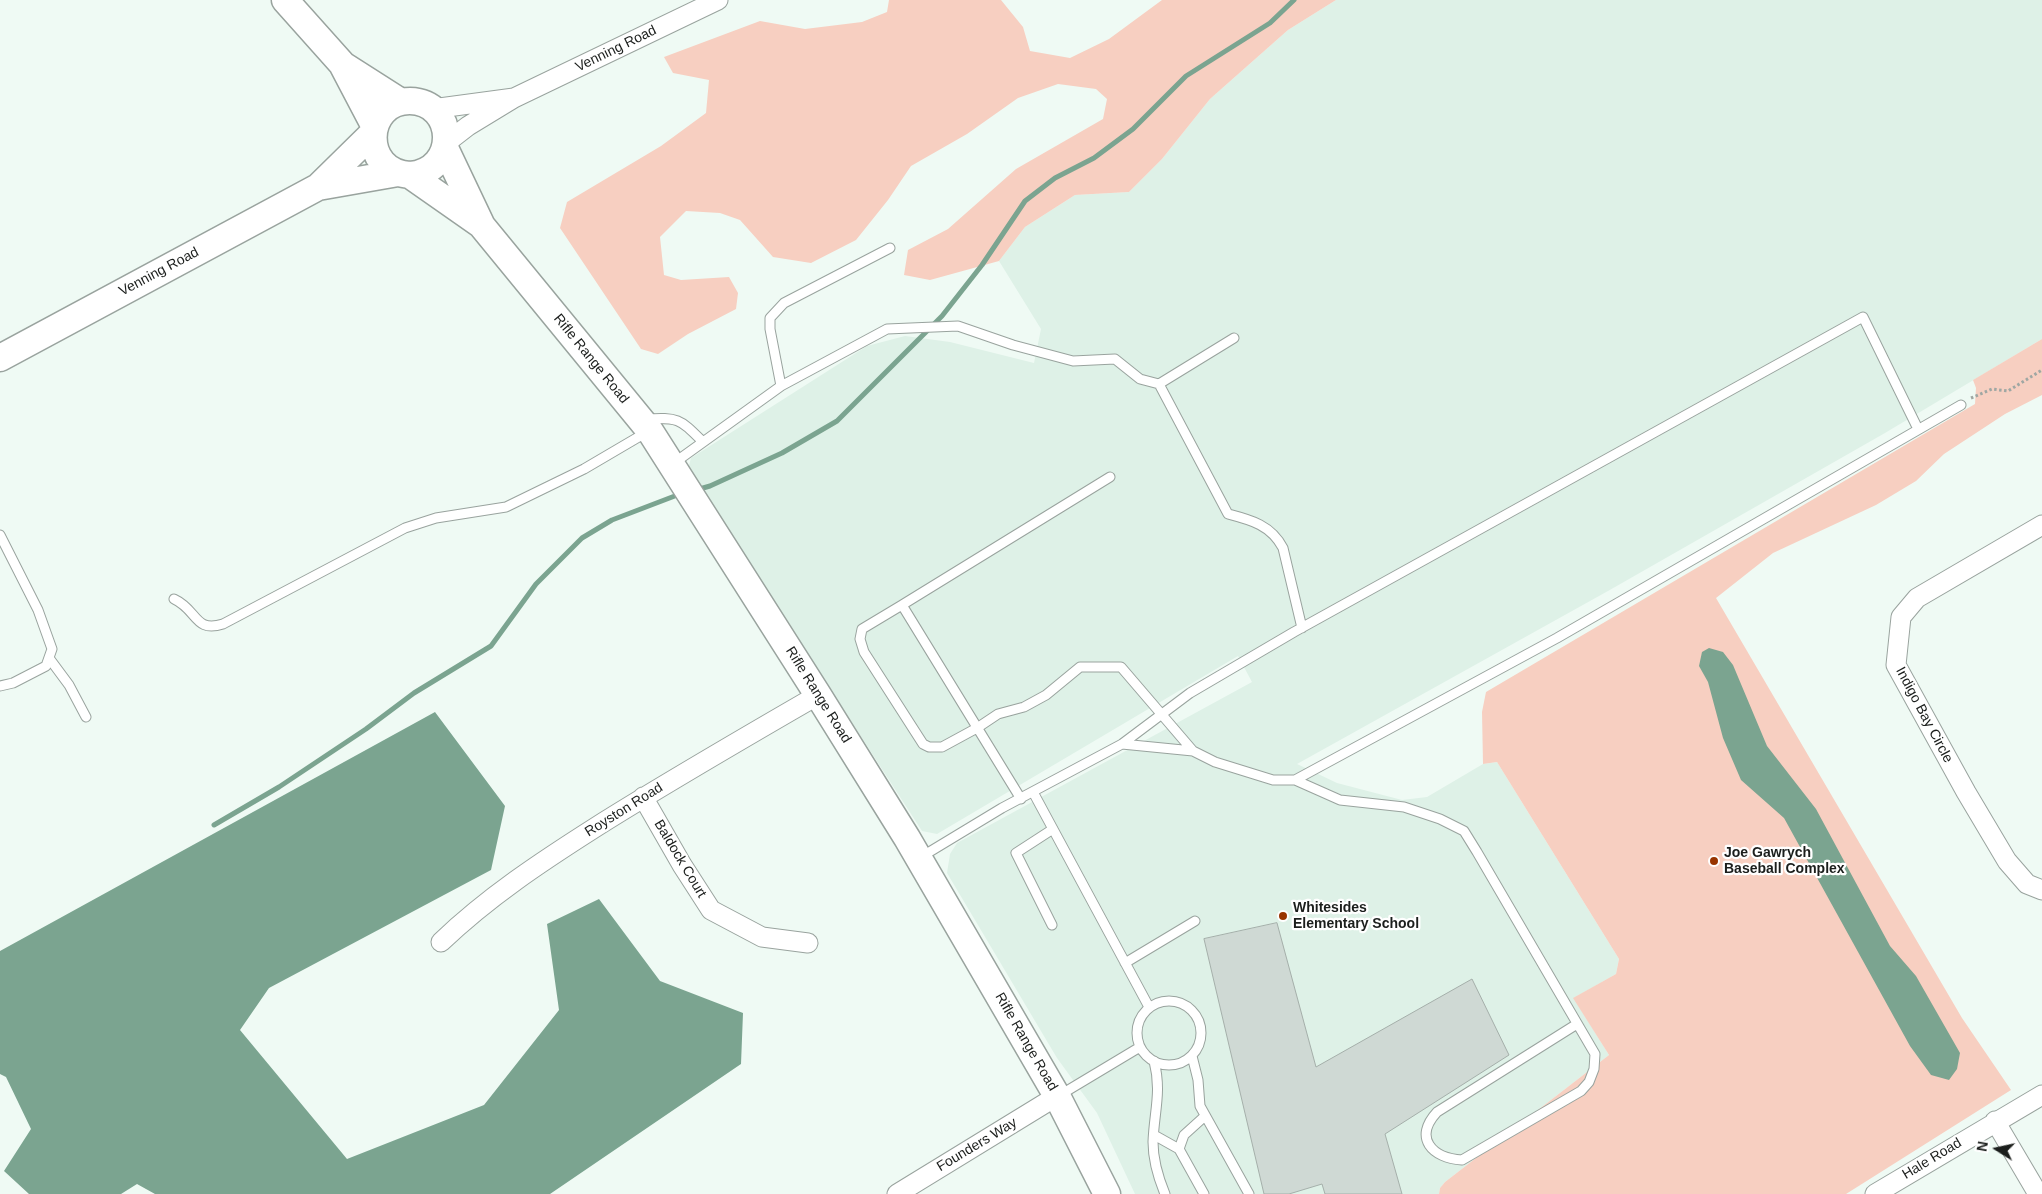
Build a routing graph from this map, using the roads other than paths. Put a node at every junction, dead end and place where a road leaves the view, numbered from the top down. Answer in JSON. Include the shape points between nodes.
{"nodes":[{"id":1,"x":285,"y":0,"type":"edge"},
{"id":2,"x":718,"y":0,"type":"edge"},
{"id":3,"x":343,"y":65,"type":"junction"},
{"id":4,"x":514,"y":98,"type":"junction"},
{"id":5,"x":401,"y":102,"type":"junction"},
{"id":6,"x":432,"y":109,"type":"junction"},
{"id":7,"x":374,"y":130,"type":"junction"},
{"id":8,"x":446,"y":145,"type":"junction"},
{"id":9,"x":404,"y":174,"type":"junction"},
{"id":10,"x":318,"y":187,"type":"junction"},
{"id":11,"x":482,"y":226,"type":"junction"},
{"id":12,"x":890,"y":248,"type":"dead end"},
{"id":13,"x":1234,"y":338,"type":"dead end"},
{"id":14,"x":0,"y":358,"type":"edge"},
{"id":15,"x":1159,"y":384,"type":"junction"},
{"id":16,"x":781,"y":386,"type":"junction"},
{"id":17,"x":1961,"y":405,"type":"road end"},
{"id":18,"x":645,"y":425,"type":"junction"},
{"id":19,"x":1918,"y":429,"type":"junction"},
{"id":20,"x":703,"y":442,"type":"junction"},
{"id":21,"x":672,"y":465,"type":"junction"},
{"id":22,"x":1110,"y":477,"type":"dead end"},
{"id":23,"x":2042,"y":526,"type":"edge"},
{"id":24,"x":0,"y":535,"type":"edge"},
{"id":25,"x":174,"y":599,"type":"dead end"},
{"id":26,"x":902,"y":605,"type":"junction"},
{"id":27,"x":1302,"y":628,"type":"junction"},
{"id":28,"x":49,"y":658,"type":"junction"},
{"id":29,"x":0,"y":686,"type":"edge"},
{"id":30,"x":818,"y":695,"type":"junction"},
{"id":31,"x":1159,"y":714,"type":"junction"},
{"id":32,"x":86,"y":718,"type":"dead end"},
{"id":33,"x":977,"y":728,"type":"junction"},
{"id":34,"x":1122,"y":744,"type":"junction"},
{"id":35,"x":1192,"y":751,"type":"junction"},
{"id":36,"x":1295,"y":780,"type":"junction"},
{"id":37,"x":1033,"y":792,"type":"junction"},
{"id":38,"x":643,"y":797,"type":"junction"},
{"id":39,"x":1021,"y":799,"type":"junction"},
{"id":40,"x":1053,"y":829,"type":"junction"},
{"id":41,"x":919,"y":859,"type":"junction"},
{"id":42,"x":2042,"y":890,"type":"edge"},
{"id":43,"x":1195,"y":921,"type":"dead end"},
{"id":44,"x":1052,"y":925,"type":"dead end"},
{"id":45,"x":441,"y":942,"type":"dead end"},
{"id":46,"x":808,"y":943,"type":"dead end"},
{"id":47,"x":1125,"y":963,"type":"junction"},
{"id":48,"x":1149,"y":1007,"type":"junction"},
{"id":49,"x":1577,"y":1024,"type":"junction"},
{"id":50,"x":1140,"y":1047,"type":"junction"},
{"id":51,"x":1192,"y":1056,"type":"junction"},
{"id":52,"x":1154,"y":1062,"type":"junction"},
{"id":53,"x":2042,"y":1095,"type":"edge"},
{"id":54,"x":1057,"y":1096,"type":"junction"},
{"id":55,"x":1205,"y":1116,"type":"junction"},
{"id":56,"x":1994,"y":1121,"type":"junction"},
{"id":57,"x":1154,"y":1135,"type":"junction"},
{"id":58,"x":1178,"y":1149,"type":"junction"},
{"id":59,"x":897,"y":1194,"type":"edge"},
{"id":60,"x":1107,"y":1194,"type":"edge"},
{"id":61,"x":1165,"y":1194,"type":"edge"},
{"id":62,"x":1204,"y":1194,"type":"edge"},
{"id":63,"x":1249,"y":1194,"type":"edge"},
{"id":64,"x":1875,"y":1194,"type":"edge"},
{"id":65,"x":2038,"y":1194,"type":"edge"}],
"edges":[{"from":1,"to":3,"type":"main road"},
{"from":2,"to":4,"type":"street","name":"Venning Road"},
{"from":3,"to":5,"type":"main road"},
{"from":3,"to":7,"type":"main road"},
{"from":4,"to":6,"type":"street","name":"Venning Road"},
{"from":4,"to":8,"type":"street","name":"Venning Road","via":[[468,126]]},
{"from":5,"to":6,"type":"main road","via":[[417,102]]},
{"from":5,"to":7,"type":"main road","via":[[385,112]]},
{"from":6,"to":8,"type":"main road","via":[[445,126]]},
{"from":7,"to":9,"type":"main road","via":[[374,146],[379,158],[387,167]]},
{"from":7,"to":10,"type":"main road","name":"Venning Road"},
{"from":8,"to":9,"type":"main road","via":[[432,168],[422,173]]},
{"from":8,"to":11,"type":"main road","name":"Rifle Range Road"},
{"from":9,"to":10,"type":"main road","name":"Venning Road"},
{"from":9,"to":11,"type":"main road","name":"Rifle Range Road"},
{"from":10,"to":14,"type":"main road","name":"Venning Road"},
{"from":11,"to":18,"type":"main road","name":"Rifle Range Road"},
{"from":12,"to":16,"type":"lane","via":[[784,303],[770,318]]},
{"from":13,"to":15,"type":"lane"},
{"from":15,"to":16,"type":"lane","via":[[1140,379],[1115,359],[1074,360],[949,326],[887,328]]},
{"from":15,"to":27,"type":"lane","via":[[1228,514],[1256,521],[1276,536],[1283,548]]},
{"from":16,"to":20,"type":"lane"},
{"from":17,"to":19,"type":"lane"},
{"from":18,"to":20,"type":"lane","via":[[665,418],[682,422]]},
{"from":18,"to":21,"type":"main road","name":"Rifle Range Road"},
{"from":18,"to":25,"type":"lane","via":[[584,469],[506,507],[436,518],[405,528],[224,624],[213,627],[199,623],[186,605]]},
{"from":19,"to":27,"type":"lane","via":[[1864,317]]},
{"from":19,"to":36,"type":"lane","via":[[1557,638]]},
{"from":20,"to":21,"type":"lane"},
{"from":21,"to":30,"type":"main road","name":"Rifle Range Road"},
{"from":22,"to":26,"type":"lane"},
{"from":23,"to":42,"type":"street","name":"Indigo Bay Circle","via":[[1916,598],[1901,617],[1896,665],[2007,861],[2027,884]]},
{"from":24,"to":28,"type":"lane","via":[[38,610],[52,648]]},
{"from":26,"to":33,"type":"lane"},
{"from":26,"to":33,"type":"lane","via":[[862,629],[860,638],[864,652],[923,744],[942,747]]},
{"from":27,"to":31,"type":"lane","via":[[1190,692]]},
{"from":28,"to":29,"type":"lane","via":[[46,666]]},
{"from":28,"to":32,"type":"lane","via":[[69,685]]},
{"from":30,"to":38,"type":"street","name":"Royston Road"},
{"from":30,"to":41,"type":"main road","name":"Rifle Range Road"},
{"from":31,"to":33,"type":"lane","via":[[1121,667],[1080,667],[1046,695],[998,714]]},
{"from":31,"to":34,"type":"lane"},
{"from":31,"to":35,"type":"lane"},
{"from":33,"to":39,"type":"lane"},
{"from":34,"to":35,"type":"lane"},
{"from":34,"to":37,"type":"lane"},
{"from":35,"to":36,"type":"lane","via":[[1215,762],[1273,780]]},
{"from":36,"to":49,"type":"lane","via":[[1340,800],[1404,807],[1464,831]]},
{"from":37,"to":39,"type":"lane"},
{"from":37,"to":40,"type":"lane"},
{"from":38,"to":45,"type":"street","name":"Royston Road","via":[[523,873]]},
{"from":38,"to":46,"type":"street","name":"Baldock Court","via":[[711,910],[762,937]]},
{"from":39,"to":41,"type":"lane"},
{"from":40,"to":44,"type":"lane","via":[[1016,852]]},
{"from":40,"to":47,"type":"lane"},
{"from":41,"to":54,"type":"main road","name":"Rifle Range Road"},
{"from":43,"to":47,"type":"lane"},
{"from":47,"to":48,"type":"lane"},
{"from":48,"to":50,"type":"lane","via":[[1138,1026]]},
{"from":48,"to":51,"type":"lane","via":[[1170,1000],[1190,1008],[1201,1027],[1201,1038]]},
{"from":49,"to":49,"type":"lane","via":[[1594,1054],[1594,1069],[1581,1091],[1462,1160],[1439,1155],[1430,1148],[1425,1134],[1428,1122],[1437,1112]]},
{"from":50,"to":52,"type":"lane"},
{"from":50,"to":54,"type":"lane"},
{"from":51,"to":52,"type":"lane","via":[[1174,1065]]},
{"from":51,"to":55,"type":"lane","via":[[1200,1106]]},
{"from":52,"to":57,"type":"lane","via":[[1159,1080]]},
{"from":53,"to":56,"type":"street","name":"Hale Road"},
{"from":54,"to":59,"type":"street","name":"Founders Way"},
{"from":54,"to":60,"type":"main road","name":"Rifle Range Road"},
{"from":55,"to":58,"type":"lane","via":[[1184,1136]]},
{"from":55,"to":63,"type":"lane"},
{"from":56,"to":64,"type":"street","name":"Hale Road"},
{"from":56,"to":65,"type":"street"},
{"from":57,"to":58,"type":"lane"},
{"from":57,"to":61,"type":"lane","via":[[1156,1172]]},
{"from":58,"to":62,"type":"lane"}]}
